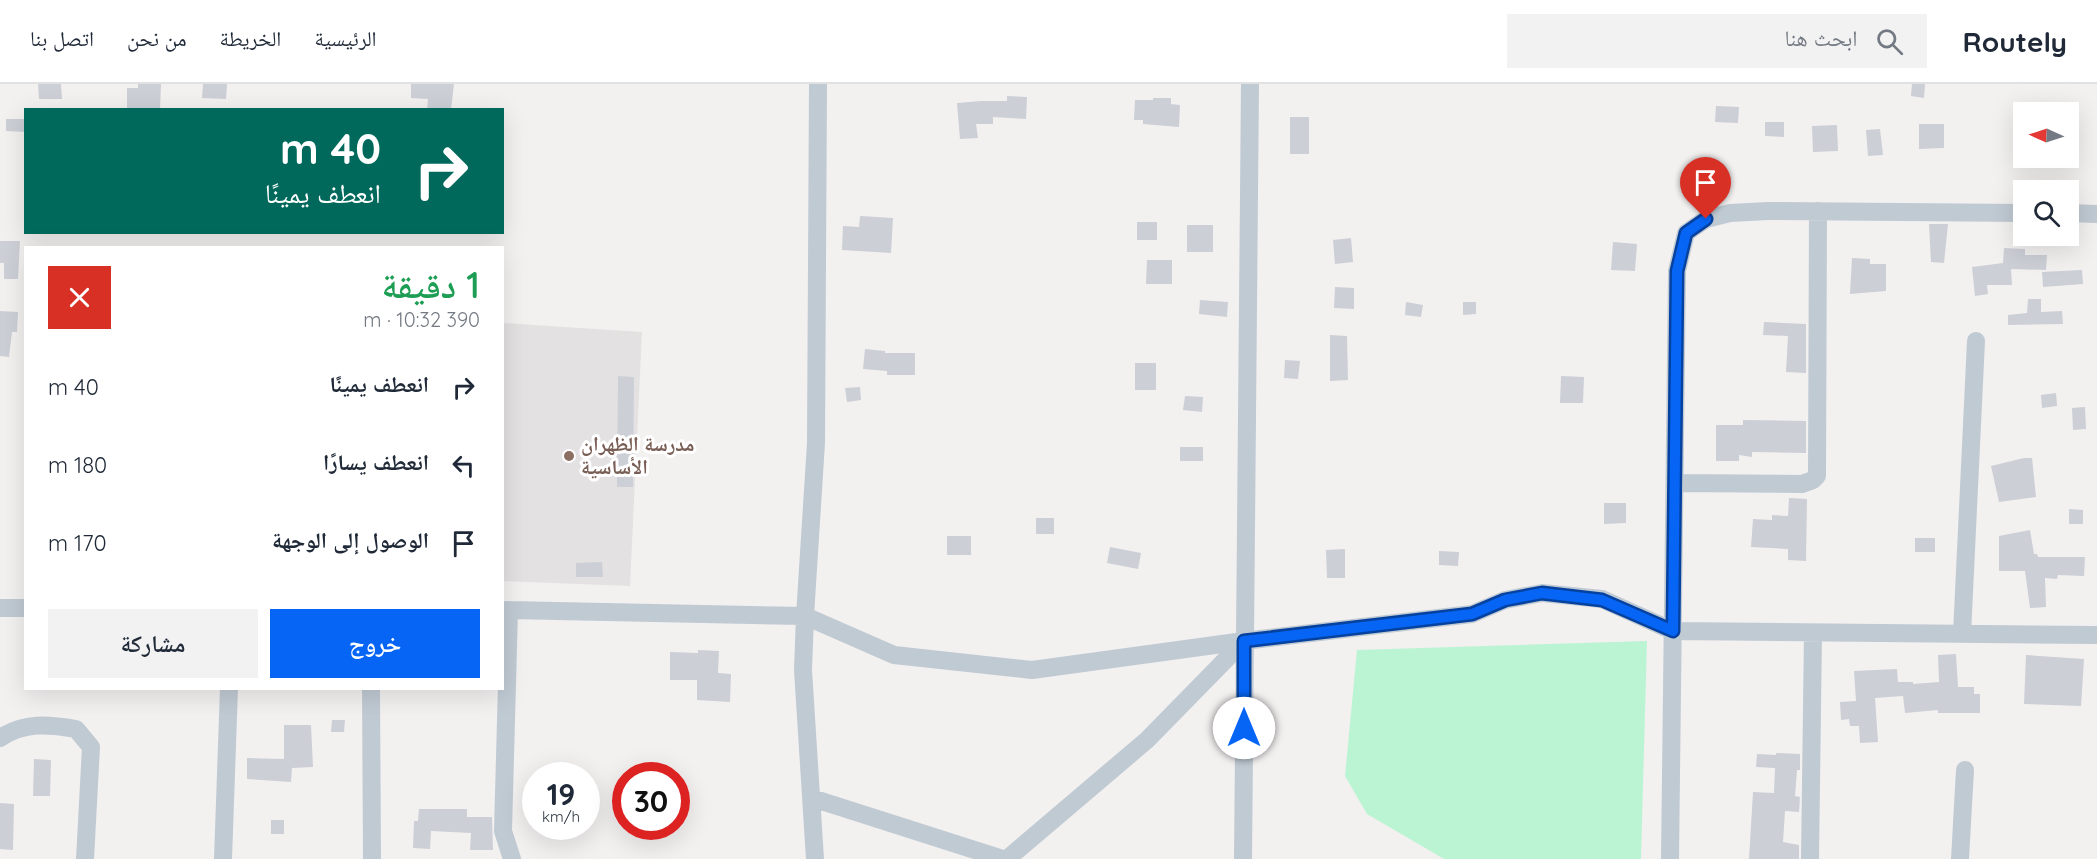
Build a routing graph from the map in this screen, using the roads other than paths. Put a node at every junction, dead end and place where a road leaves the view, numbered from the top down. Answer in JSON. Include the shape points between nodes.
{"nodes":[{"id":1,"x":818,"y":84,"type":"edge"},
{"id":2,"x":1250,"y":84,"type":"edge"},
{"id":3,"x":1818,"y":211,"type":"junction"},
{"id":4,"x":2013,"y":213,"type":"edge"},
{"id":5,"x":2079,"y":213,"type":"edge"},
{"id":6,"x":2097,"y":214,"type":"edge"},
{"id":7,"x":1976,"y":341,"type":"dead end"},
{"id":8,"x":1675,"y":483,"type":"junction"},
{"id":9,"x":0,"y":608,"type":"edge"},
{"id":10,"x":24,"y":608,"type":"edge"},
{"id":11,"x":506,"y":610,"type":"edge"},
{"id":12,"x":805,"y":616,"type":"junction"},
{"id":13,"x":1673,"y":631,"type":"junction"},
{"id":14,"x":1813,"y":633,"type":"junction"},
{"id":15,"x":1962,"y":634,"type":"junction"},
{"id":16,"x":2097,"y":635,"type":"edge"},
{"id":17,"x":1244,"y":641,"type":"junction"},
{"id":18,"x":230,"y":690,"type":"edge"},
{"id":19,"x":371,"y":690,"type":"edge"},
{"id":20,"x":0,"y":738,"type":"edge"},
{"id":21,"x":1965,"y":770,"type":"dead end"},
{"id":22,"x":812,"y":798,"type":"junction"},
{"id":23,"x":85,"y":859,"type":"edge"},
{"id":24,"x":223,"y":859,"type":"edge"},
{"id":25,"x":372,"y":859,"type":"edge"},
{"id":26,"x":512,"y":859,"type":"edge"},
{"id":27,"x":815,"y":859,"type":"edge"},
{"id":28,"x":1002,"y":859,"type":"edge"},
{"id":29,"x":1007,"y":859,"type":"edge"},
{"id":30,"x":1243,"y":859,"type":"edge"},
{"id":31,"x":1670,"y":859,"type":"edge"},
{"id":32,"x":1810,"y":859,"type":"edge"},
{"id":33,"x":1960,"y":859,"type":"edge"}],
"edges":[{"from":1,"to":12,"type":"street","via":[[816,443]]},
{"from":2,"to":17,"type":"street"},
{"from":3,"to":4,"type":"street"},
{"from":3,"to":8,"type":"street","via":[[1730,213],[1706,219],[1686,233],[1677,271]]},
{"from":3,"to":8,"type":"street","via":[[1817,476],[1802,484]]},
{"from":5,"to":6,"type":"street"},
{"from":7,"to":15,"type":"street"},
{"from":8,"to":13,"type":"street"},
{"from":9,"to":10,"type":"street"},
{"from":11,"to":12,"type":"street"},
{"from":11,"to":26,"type":"street","via":[[503,831]]},
{"from":12,"to":17,"type":"street","via":[[894,655],[1032,670]]},
{"from":12,"to":22,"type":"street","via":[[802,670]]},
{"from":13,"to":14,"type":"street"},
{"from":13,"to":17,"type":"street","via":[[1602,600],[1542,593],[1505,600],[1472,614]]},
{"from":13,"to":31,"type":"street"},
{"from":14,"to":15,"type":"street"},
{"from":14,"to":32,"type":"street"},
{"from":15,"to":16,"type":"street"},
{"from":17,"to":29,"type":"street","via":[[1148,740]]},
{"from":17,"to":30,"type":"street"},
{"from":18,"to":24,"type":"street"},
{"from":19,"to":25,"type":"street"},
{"from":20,"to":23,"type":"street","via":[[15,729],[51,724],[76,729],[91,747]]},
{"from":21,"to":33,"type":"street"},
{"from":22,"to":27,"type":"street"},
{"from":22,"to":28,"type":"street"}]}
